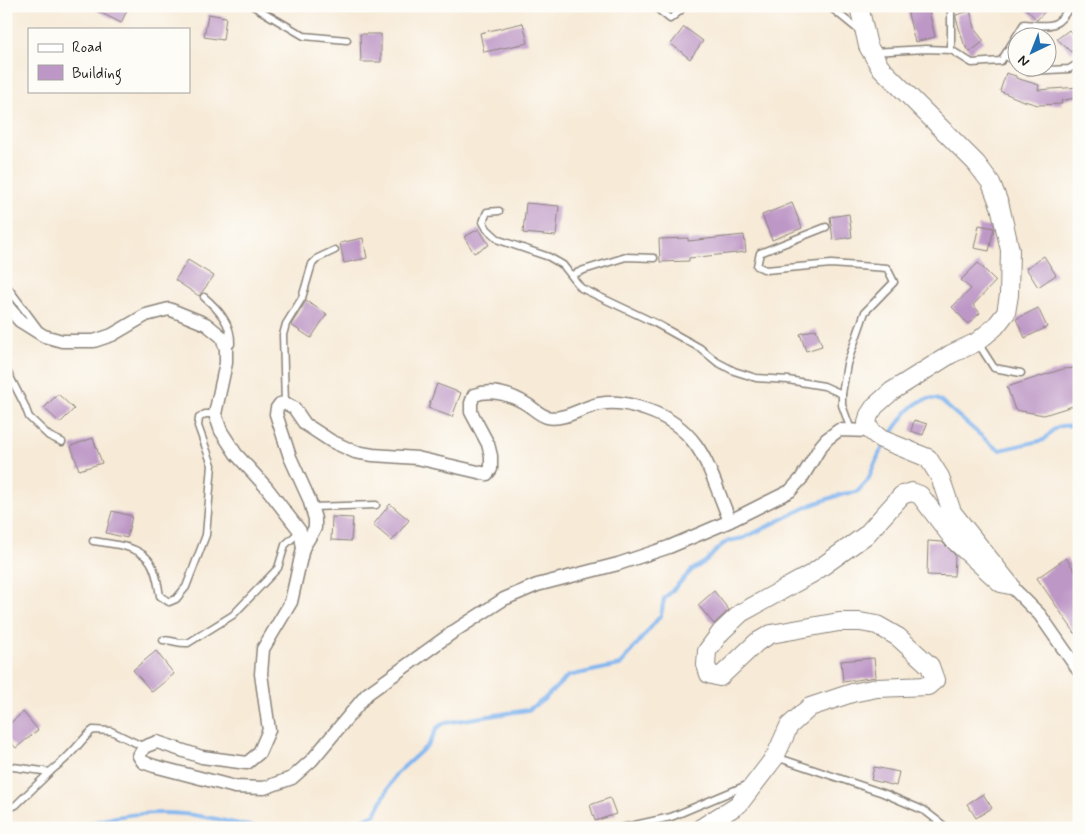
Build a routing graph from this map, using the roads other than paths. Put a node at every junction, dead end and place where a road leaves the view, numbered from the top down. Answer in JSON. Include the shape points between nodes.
{"nodes":[{"id":1,"x":253,"y":6,"type":"edge"},
{"id":2,"x":654,"y":6,"type":"edge"},
{"id":3,"x":678,"y":6,"type":"edge"},
{"id":4,"x":829,"y":6,"type":"edge"},
{"id":5,"x":858,"y":6,"type":"edge"},
{"id":6,"x":951,"y":6,"type":"edge"},
{"id":7,"x":1070,"y":6,"type":"edge"},
{"id":8,"x":347,"y":40,"type":"dead end"},
{"id":9,"x":868,"y":44,"type":"junction"},
{"id":10,"x":951,"y":50,"type":"junction"},
{"id":11,"x":1006,"y":56,"type":"joint"},
{"id":12,"x":1079,"y":63,"type":"edge"},
{"id":13,"x":1058,"y":69,"type":"edge"},
{"id":14,"x":499,"y":211,"type":"dead end"},
{"id":15,"x":826,"y":227,"type":"dead end"},
{"id":16,"x":335,"y":250,"type":"dead end"},
{"id":17,"x":654,"y":258,"type":"dead end"},
{"id":18,"x":572,"y":275,"type":"junction"},
{"id":19,"x":6,"y":285,"type":"edge"},
{"id":20,"x":204,"y":297,"type":"dead end"},
{"id":21,"x":6,"y":305,"type":"edge"},
{"id":22,"x":44,"y":336,"type":"junction"},
{"id":23,"x":978,"y":342,"type":"junction"},
{"id":24,"x":226,"y":349,"type":"junction"},
{"id":25,"x":6,"y":369,"type":"edge"},
{"id":26,"x":1021,"y":373,"type":"dead end"},
{"id":27,"x":842,"y":394,"type":"junction"},
{"id":28,"x":285,"y":403,"type":"junction"},
{"id":29,"x":215,"y":414,"type":"junction"},
{"id":30,"x":851,"y":430,"type":"junction"},
{"id":31,"x":881,"y":438,"type":"junction"},
{"id":32,"x":62,"y":442,"type":"dead end"},
{"id":33,"x":376,"y":505,"type":"dead end"},
{"id":34,"x":312,"y":507,"type":"junction"},
{"id":35,"x":730,"y":521,"type":"junction"},
{"id":36,"x":300,"y":531,"type":"junction"},
{"id":37,"x":93,"y":541,"type":"dead end"},
{"id":38,"x":303,"y":548,"type":"junction"},
{"id":39,"x":1010,"y":585,"type":"junction"},
{"id":40,"x":163,"y":640,"type":"dead end"},
{"id":41,"x":1079,"y":671,"type":"edge"},
{"id":42,"x":144,"y":747,"type":"junction"},
{"id":43,"x":775,"y":757,"type":"junction"},
{"id":44,"x":6,"y":766,"type":"edge"},
{"id":45,"x":50,"y":772,"type":"junction"},
{"id":46,"x":757,"y":780,"type":"junction"},
{"id":47,"x":6,"y":809,"type":"edge"},
{"id":48,"x":621,"y":828,"type":"edge"},
{"id":49,"x":701,"y":828,"type":"edge"},
{"id":50,"x":947,"y":828,"type":"edge"}],
"edges":[{"from":1,"to":8,"type":"lane","via":[[304,36]]},
{"from":2,"to":3,"type":"lane","via":[[670,19],[680,11]]},
{"from":4,"to":9,"type":"lane"},
{"from":5,"to":9,"type":"street"},
{"from":6,"to":10,"type":"lane"},
{"from":7,"to":11,"type":"lane","via":[[1063,19],[1051,26],[1024,24]]},
{"from":9,"to":10,"type":"lane"},
{"from":9,"to":23,"type":"street","via":[[887,76],[976,163],[991,182],[1000,206],[1010,250],[1009,295],[1006,313]]},
{"from":10,"to":11,"type":"lane","via":[[972,63],[1001,61]]},
{"from":12,"to":13,"type":"lane","via":[[1069,69]]},
{"from":14,"to":18,"type":"lane","via":[[487,212],[483,222],[499,240],[549,257]]},
{"from":15,"to":27,"type":"lane","via":[[760,253],[757,266],[766,270],[831,264],[887,268],[894,282],[865,312],[847,364]]},
{"from":16,"to":28,"type":"lane","via":[[312,264],[302,298],[286,324],[283,335]]},
{"from":17,"to":18,"type":"lane","via":[[626,257]]},
{"from":18,"to":27,"type":"lane","via":[[581,288],[655,323],[734,371],[756,378],[824,386]]},
{"from":19,"to":22,"type":"lane"},
{"from":20,"to":24,"type":"lane","via":[[218,310],[231,333],[231,344]]},
{"from":21,"to":22,"type":"street","via":[[20,321]]},
{"from":22,"to":24,"type":"street","via":[[62,341],[94,341],[112,335],[146,315],[169,309],[206,324],[222,337]]},
{"from":23,"to":26,"type":"lane","via":[[994,368]]},
{"from":23,"to":31,"type":"street","via":[[892,391],[875,406],[867,423]]},
{"from":24,"to":29,"type":"street"},
{"from":25,"to":32,"type":"lane","via":[[29,417],[49,436]]},
{"from":27,"to":30,"type":"lane","via":[[842,405]]},
{"from":28,"to":34,"type":"street","via":[[280,404],[276,414]]},
{"from":28,"to":35,"type":"street","via":[[294,408],[305,424],[355,452],[424,460],[487,474],[491,469],[491,456],[471,412],[474,395],[496,392],[514,397],[546,417],[555,418],[596,404],[627,403],[660,414],[679,425],[692,438],[701,451]]},
{"from":29,"to":36,"type":"street","via":[[220,431],[236,454]]},
{"from":29,"to":37,"type":"lane","via":[[199,418],[198,426],[212,465],[206,535],[186,587],[176,599],[169,602],[160,596],[155,572],[148,559],[129,547]]},
{"from":30,"to":31,"type":"street"},
{"from":30,"to":35,"type":"street","via":[[839,430],[827,439],[790,491]]},
{"from":31,"to":39,"type":"street","via":[[928,458],[940,477],[952,512]]},
{"from":33,"to":34,"type":"lane"},
{"from":34,"to":38,"type":"street","via":[[315,528]]},
{"from":35,"to":42,"type":"street","via":[[669,547],[537,585],[504,599],[366,694],[312,760],[292,778],[264,788],[235,787],[143,762],[139,756]]},
{"from":36,"to":38,"type":"street"},
{"from":36,"to":40,"type":"lane","via":[[285,545],[278,568],[234,615],[188,643]]},
{"from":38,"to":42,"type":"street","via":[[290,602],[263,649],[261,674],[269,730],[258,753],[246,763],[202,757],[157,742]]},
{"from":39,"to":41,"type":"street","via":[[1040,615]]},
{"from":39,"to":43,"type":"street","via":[[1001,583],[954,540],[920,495],[912,492],[902,494],[866,534],[813,572],[741,613],[707,651],[706,664],[709,674],[720,677],[770,634],[839,622],[860,622],[877,625],[898,637],[930,666],[935,680],[928,686],[877,688],[852,693],[810,707],[790,726]]},
{"from":42,"to":45,"type":"lane","via":[[111,731],[93,730],[68,758]]},
{"from":43,"to":46,"type":"street"},
{"from":43,"to":50,"type":"lane","via":[[883,792],[925,811]]},
{"from":44,"to":45,"type":"lane"},
{"from":45,"to":47,"type":"lane","via":[[16,805]]},
{"from":46,"to":48,"type":"lane","via":[[671,817]]},
{"from":46,"to":49,"type":"street","via":[[739,804]]}]}
